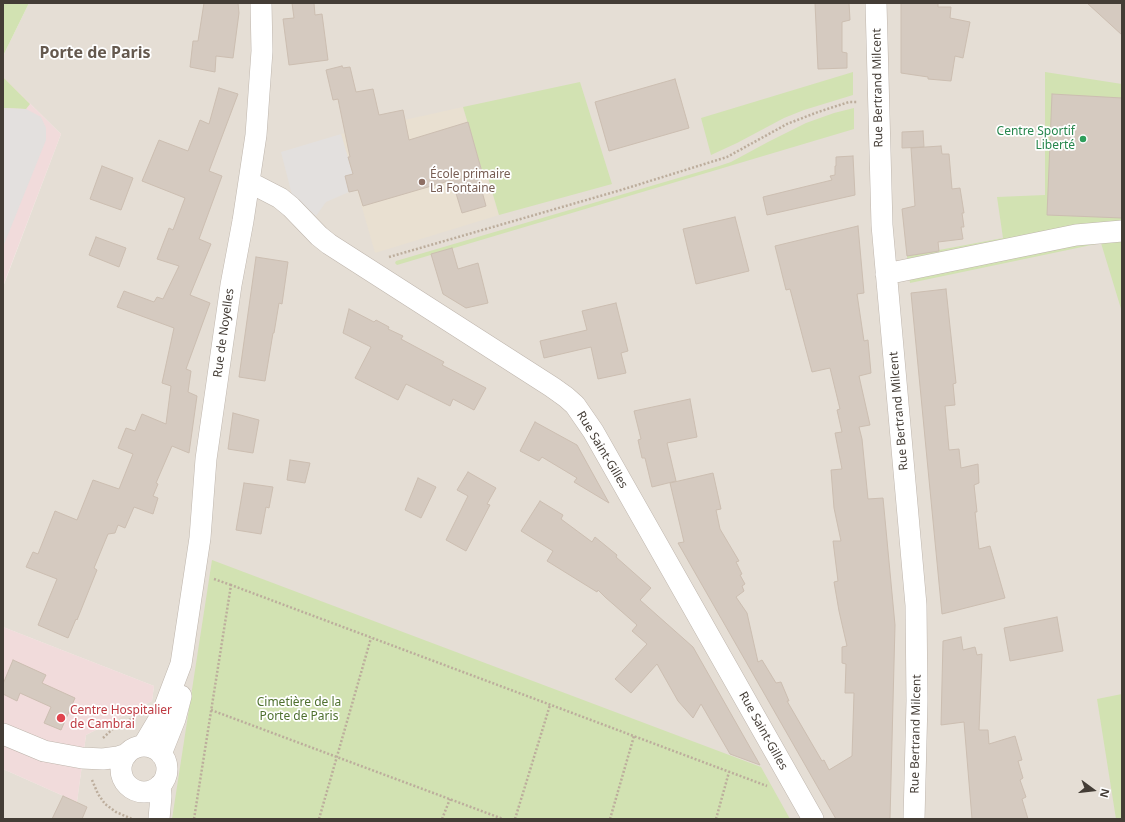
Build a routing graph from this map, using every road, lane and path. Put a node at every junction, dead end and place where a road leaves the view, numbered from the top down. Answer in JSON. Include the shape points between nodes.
{"nodes":[{"id":1,"x":261,"y":3,"type":"edge"},
{"id":2,"x":876,"y":3,"type":"edge"},
{"id":3,"x":878,"y":102,"type":"junction"},
{"id":4,"x":249,"y":182,"type":"junction"},
{"id":5,"x":1122,"y":231,"type":"edge"},
{"id":6,"x":361,"y":265,"type":"junction"},
{"id":7,"x":886,"y":274,"type":"junction"},
{"id":8,"x":209,"y":577,"type":"dead end"},
{"id":9,"x":231,"y":585,"type":"junction"},
{"id":10,"x":372,"y":638,"type":"junction"},
{"id":11,"x":550,"y":704,"type":"junction"},
{"id":12,"x":211,"y":710,"type":"junction"},
{"id":13,"x":3,"y":734,"type":"edge"},
{"id":14,"x":634,"y":736,"type":"junction"},
{"id":15,"x":44,"y":751,"type":"junction"},
{"id":16,"x":144,"y":751,"type":"junction"},
{"id":17,"x":337,"y":757,"type":"junction"},
{"id":18,"x":729,"y":772,"type":"junction"},
{"id":19,"x":160,"y":785,"type":"junction"},
{"id":20,"x":768,"y":786,"type":"dead end"},
{"id":21,"x":132,"y":787,"type":"junction"},
{"id":22,"x":450,"y":798,"type":"junction"},
{"id":23,"x":146,"y":819,"type":"edge"},
{"id":24,"x":159,"y":819,"type":"edge"},
{"id":25,"x":194,"y":819,"type":"edge"},
{"id":26,"x":319,"y":819,"type":"edge"},
{"id":27,"x":442,"y":819,"type":"edge"},
{"id":28,"x":503,"y":819,"type":"edge"},
{"id":29,"x":516,"y":819,"type":"edge"},
{"id":30,"x":610,"y":819,"type":"edge"},
{"id":31,"x":716,"y":819,"type":"edge"},
{"id":32,"x":813,"y":819,"type":"edge"},
{"id":33,"x":914,"y":819,"type":"edge"}],
"edges":[{"from":1,"to":4,"type":"street","name":"Rue de Noyelles","via":[[261,68],[256,135]]},
{"from":2,"to":3,"type":"street","name":"Rue Bertrand Milcent"},
{"from":3,"to":6,"type":"path","via":[[849,102],[787,124],[727,157]]},
{"from":3,"to":7,"type":"street","name":"Rue Bertrand Milcent","via":[[880,194]]},
{"from":4,"to":6,"type":"street","name":"Rue Saint-Gilles","via":[[280,198],[319,236]]},
{"from":4,"to":16,"type":"street","name":"Rue de Noyelles","via":[[206,459],[200,538],[181,664],[181,696],[175,719]]},
{"from":5,"to":7,"type":"street","via":[[1076,234]]},
{"from":6,"to":32,"type":"street","name":"Rue Saint-Gilles","via":[[575,404],[593,431]]},
{"from":7,"to":33,"type":"street","name":"Rue Bertrand Milcent","via":[[916,605]]},
{"from":8,"to":9,"type":"path"},
{"from":9,"to":10,"type":"path"},
{"from":9,"to":12,"type":"path"},
{"from":10,"to":11,"type":"path"},
{"from":10,"to":17,"type":"path"},
{"from":11,"to":14,"type":"path"},
{"from":11,"to":29,"type":"path"},
{"from":12,"to":17,"type":"path"},
{"from":12,"to":25,"type":"path"},
{"from":13,"to":15,"type":"street"},
{"from":14,"to":18,"type":"path"},
{"from":14,"to":30,"type":"path"},
{"from":15,"to":16,"type":"street","via":[[93,759]]},
{"from":15,"to":21,"type":"street","via":[[60,763],[101,773]]},
{"from":16,"to":19,"type":"street","via":[[165,760],[166,774]]},
{"from":16,"to":21,"type":"street","via":[[123,759],[122,772]]},
{"from":17,"to":22,"type":"path"},
{"from":17,"to":26,"type":"path"},
{"from":18,"to":20,"type":"path"},
{"from":18,"to":31,"type":"path"},
{"from":19,"to":21,"type":"street","via":[[149,791]]},
{"from":19,"to":24,"type":"street"},
{"from":21,"to":23,"type":"street","via":[[144,806]]},
{"from":22,"to":27,"type":"path"},
{"from":22,"to":28,"type":"path"}]}
